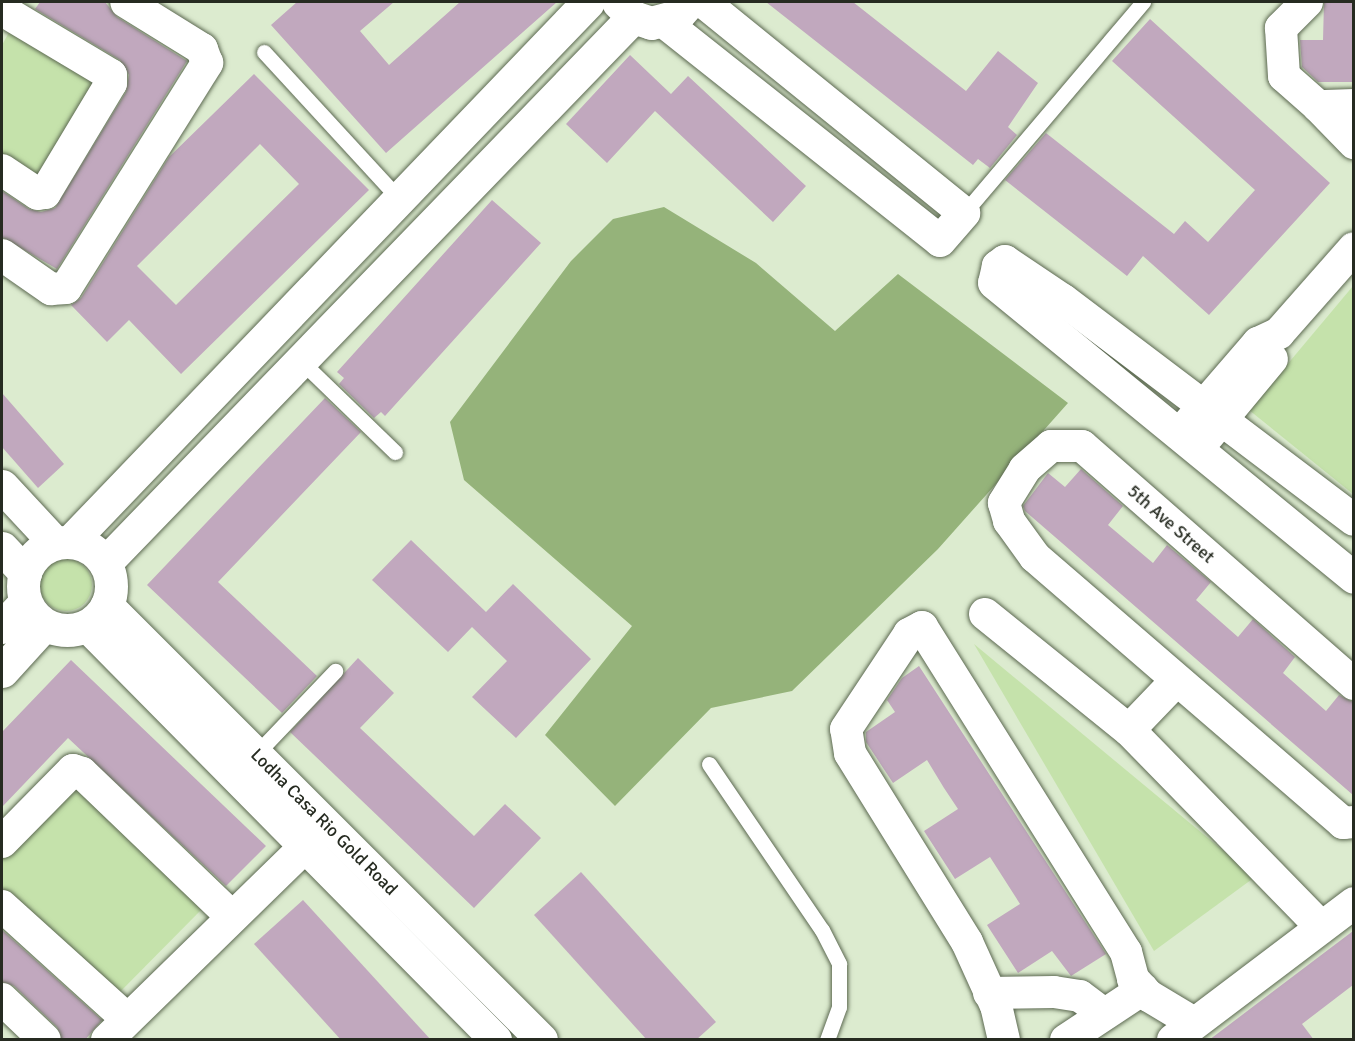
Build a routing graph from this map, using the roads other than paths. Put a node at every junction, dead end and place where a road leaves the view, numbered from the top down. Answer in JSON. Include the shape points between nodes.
{"nodes":[{"id":1,"x":126,"y":2,"type":"edge"},
{"id":2,"x":588,"y":2,"type":"edge"},
{"id":3,"x":689,"y":2,"type":"edge"},
{"id":4,"x":703,"y":2,"type":"edge"},
{"id":5,"x":1143,"y":2,"type":"edge"},
{"id":6,"x":1307,"y":2,"type":"edge"},
{"id":7,"x":639,"y":13,"type":"edge"},
{"id":8,"x":13,"y":16,"type":"edge"},
{"id":9,"x":264,"y":52,"type":"dead end"},
{"id":10,"x":1353,"y":105,"type":"edge"},
{"id":11,"x":1318,"y":106,"type":"junction"},
{"id":12,"x":1353,"y":144,"type":"edge"},
{"id":13,"x":2,"y":170,"type":"edge"},
{"id":14,"x":399,"y":199,"type":"junction"},
{"id":15,"x":964,"y":213,"type":"junction"},
{"id":16,"x":1353,"y":248,"type":"edge"},
{"id":17,"x":2,"y":255,"type":"edge"},
{"id":18,"x":301,"y":361,"type":"junction"},
{"id":19,"x":1211,"y":414,"type":"junction"},
{"id":20,"x":1188,"y":443,"type":"junction"},
{"id":21,"x":395,"y":452,"type":"dead end"},
{"id":22,"x":2,"y":486,"type":"edge"},
{"id":23,"x":1353,"y":520,"type":"edge"},
{"id":24,"x":63,"y":542,"type":"junction"},
{"id":25,"x":2,"y":548,"type":"edge"},
{"id":26,"x":105,"y":563,"type":"junction"},
{"id":27,"x":1353,"y":578,"type":"edge"},
{"id":28,"x":32,"y":600,"type":"junction"},
{"id":29,"x":985,"y":614,"type":"dead end"},
{"id":30,"x":97,"y":616,"type":"junction"},
{"id":31,"x":2,"y":627,"type":"edge"},
{"id":32,"x":2,"y":670,"type":"edge"},
{"id":33,"x":335,"y":670,"type":"dead end"},
{"id":34,"x":1177,"y":680,"type":"junction"},
{"id":35,"x":1353,"y":684,"type":"edge"},
{"id":36,"x":1129,"y":730,"type":"junction"},
{"id":37,"x":256,"y":754,"type":"junction"},
{"id":38,"x":709,"y":764,"type":"dead end"},
{"id":39,"x":1353,"y":822,"type":"edge"},
{"id":40,"x":328,"y":826,"type":"junction"},
{"id":41,"x":2,"y":842,"type":"edge"},
{"id":42,"x":305,"y":846,"type":"junction"},
{"id":43,"x":1353,"y":903,"type":"edge"},
{"id":44,"x":2,"y":906,"type":"edge"},
{"id":45,"x":231,"y":916,"type":"junction"},
{"id":46,"x":1321,"y":927,"type":"junction"},
{"id":47,"x":1143,"y":989,"type":"junction"},
{"id":48,"x":989,"y":993,"type":"junction"},
{"id":49,"x":2,"y":999,"type":"edge"},
{"id":50,"x":1104,"y":1014,"type":"junction"},
{"id":51,"x":117,"y":1029,"type":"edge"},
{"id":52,"x":1183,"y":1031,"type":"edge"},
{"id":53,"x":45,"y":1040,"type":"edge"},
{"id":54,"x":495,"y":1040,"type":"edge"},
{"id":55,"x":542,"y":1040,"type":"edge"},
{"id":56,"x":827,"y":1040,"type":"edge"},
{"id":57,"x":1004,"y":1040,"type":"edge"},
{"id":58,"x":1066,"y":1040,"type":"edge"}],
"edges":[{"from":1,"to":17,"type":"street","via":[[202,49],[207,63],[66,288],[51,289]]},
{"from":2,"to":14,"type":"street"},
{"from":3,"to":7,"type":"street","via":[[677,16]]},
{"from":4,"to":15,"type":"street"},
{"from":5,"to":15,"type":"lane"},
{"from":6,"to":11,"type":"street","via":[[1281,28],[1284,76]]},
{"from":7,"to":15,"type":"street","via":[[940,241]]},
{"from":7,"to":18,"type":"street"},
{"from":8,"to":13,"type":"street","via":[[111,75],[111,83],[45,193],[38,194]]},
{"from":9,"to":14,"type":"lane"},
{"from":10,"to":11,"type":"street"},
{"from":11,"to":12,"type":"street"},
{"from":14,"to":24,"type":"street"},
{"from":16,"to":19,"type":"street","via":[[1279,333],[1274,357]]},
{"from":18,"to":21,"type":"lane"},
{"from":18,"to":26,"type":"street"},
{"from":19,"to":20,"type":"street"},
{"from":19,"to":20,"type":"street","via":[[1063,300],[1005,261],[998,266],[994,283]]},
{"from":19,"to":23,"type":"street"},
{"from":20,"to":27,"type":"street"},
{"from":22,"to":24,"type":"street"},
{"from":24,"to":26,"type":"street","via":[[96,552]]},
{"from":24,"to":28,"type":"street","via":[[31,560]]},
{"from":25,"to":28,"type":"street"},
{"from":26,"to":30,"type":"street","via":[[111,577]]},
{"from":28,"to":30,"type":"street","via":[[73,630]]},
{"from":28,"to":31,"type":"street"},
{"from":28,"to":32,"type":"street"},
{"from":29,"to":36,"type":"street"},
{"from":30,"to":37,"type":"street","name":"Lodha Casa Rio Gold Road"},
{"from":30,"to":42,"type":"street","name":"Lodha Casa Rio Gold Road"},
{"from":33,"to":37,"type":"lane"},
{"from":34,"to":35,"type":"street","name":"5th Ave Street","via":[[1035,557],[1009,521],[1004,503],[1025,469],[1051,446],[1082,446]]},
{"from":34,"to":36,"type":"street"},
{"from":34,"to":39,"type":"street","via":[[1343,823]]},
{"from":36,"to":46,"type":"street"},
{"from":37,"to":40,"type":"street","name":"Lodha Casa Rio Gold Road"},
{"from":38,"to":56,"type":"lane","via":[[822,930],[839,964],[839,1007]]},
{"from":40,"to":42,"type":"street"},
{"from":40,"to":55,"type":"street","name":"Lodha Casa Rio Gold Road"},
{"from":41,"to":45,"type":"street","via":[[74,770],[82,773]]},
{"from":42,"to":45,"type":"street"},
{"from":42,"to":54,"type":"street","name":"Lodha Casa Rio Gold Road"},
{"from":43,"to":46,"type":"street"},
{"from":44,"to":51,"type":"street"},
{"from":45,"to":51,"type":"street"},
{"from":46,"to":52,"type":"street"},
{"from":47,"to":48,"type":"street","via":[[1133,979],[1126,952],[922,627],[909,634],[846,729],[850,753],[967,942]]},
{"from":47,"to":50,"type":"street"},
{"from":47,"to":52,"type":"street"},
{"from":48,"to":50,"type":"street","via":[[1054,992],[1080,996]]},
{"from":48,"to":57,"type":"street"},
{"from":49,"to":53,"type":"street"},
{"from":50,"to":58,"type":"street"}]}
